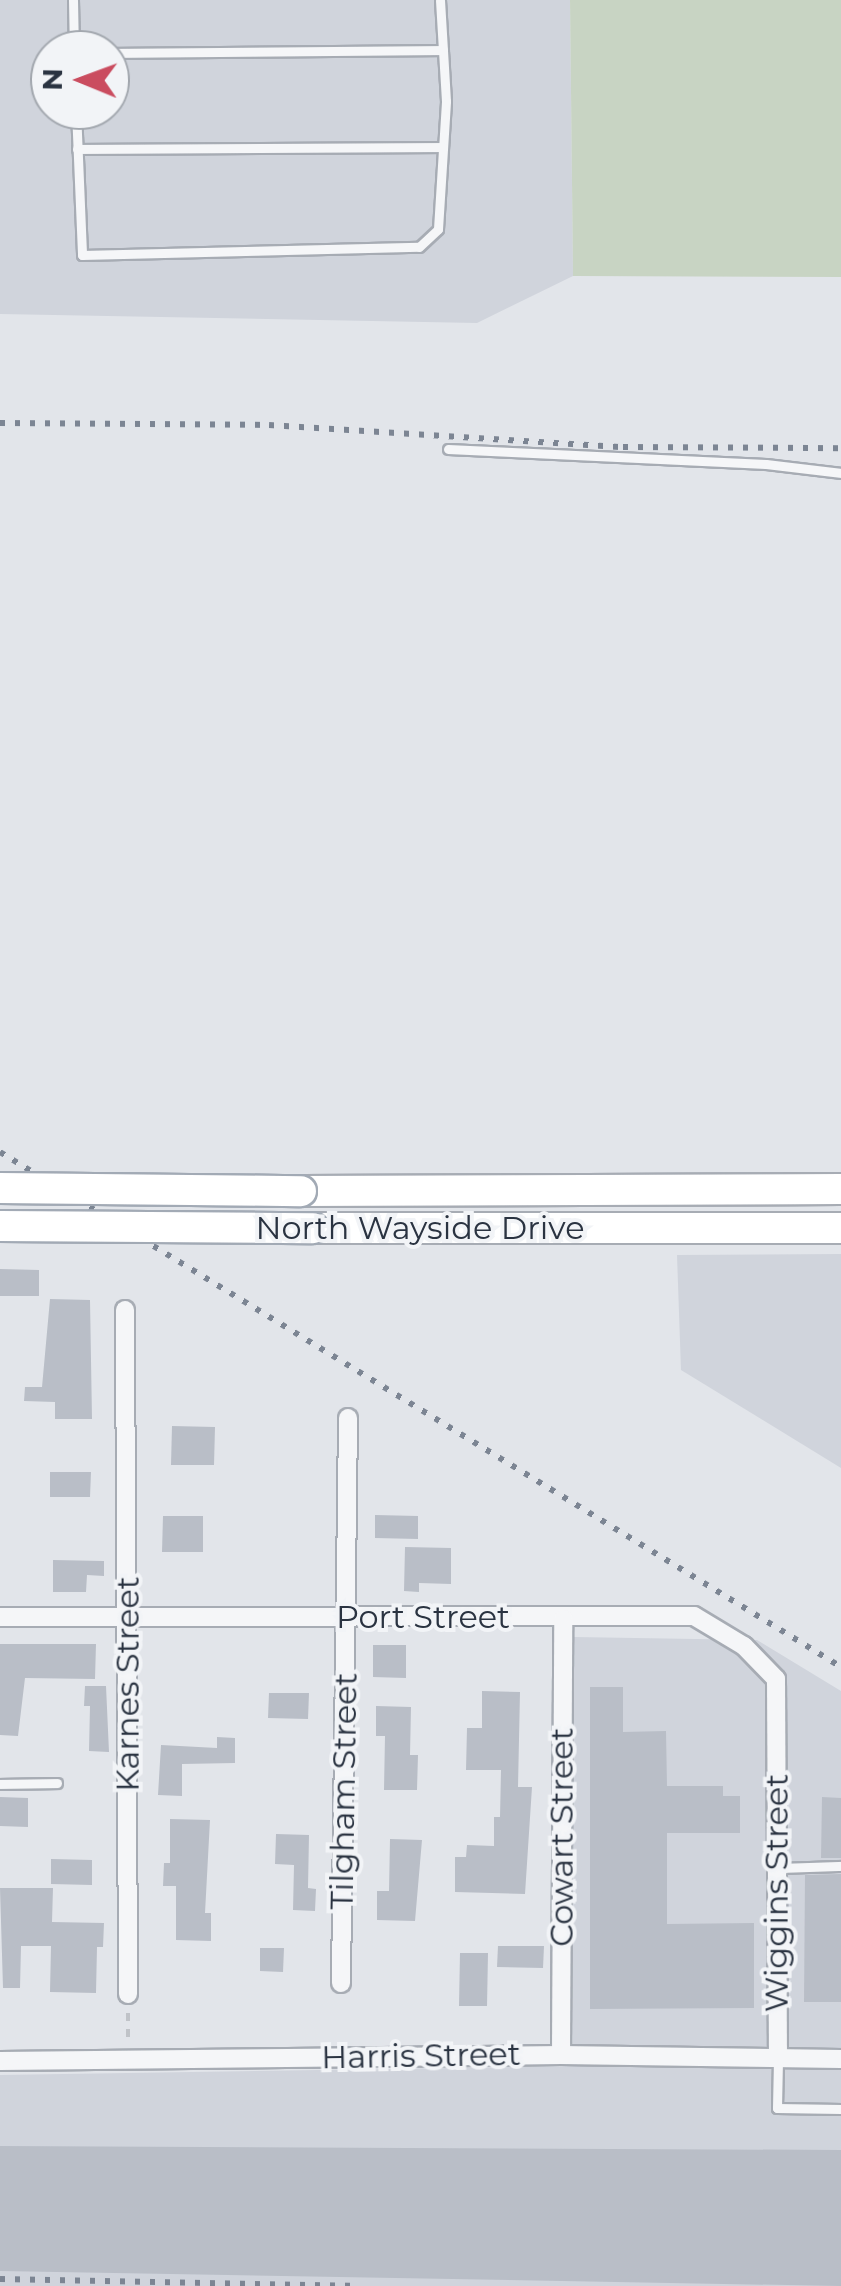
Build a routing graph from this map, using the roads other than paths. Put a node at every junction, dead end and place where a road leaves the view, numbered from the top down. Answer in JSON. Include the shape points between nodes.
{"nodes":[{"id":1,"x":73,"y":0,"type":"edge"},
{"id":2,"x":440,"y":0,"type":"edge"},
{"id":3,"x":74,"y":30,"type":"edge"},
{"id":4,"x":443,"y":50,"type":"junction"},
{"id":5,"x":130,"y":53,"type":"edge"},
{"id":6,"x":77,"y":130,"type":"edge"},
{"id":7,"x":443,"y":147,"type":"junction"},
{"id":8,"x":78,"y":150,"type":"junction"},
{"id":9,"x":448,"y":449,"type":"dead end"},
{"id":10,"x":841,"y":474,"type":"edge"},
{"id":11,"x":0,"y":1188,"type":"edge"},
{"id":12,"x":841,"y":1189,"type":"edge"},
{"id":13,"x":0,"y":1226,"type":"edge"},
{"id":14,"x":841,"y":1228,"type":"edge"},
{"id":15,"x":126,"y":1310,"type":"dead end"},
{"id":16,"x":348,"y":1418,"type":"dead end"},
{"id":17,"x":347,"y":1616,"type":"junction"},
{"id":18,"x":0,"y":1617,"type":"edge"},
{"id":19,"x":128,"y":1617,"type":"junction"},
{"id":20,"x":563,"y":1618,"type":"junction"},
{"id":21,"x":776,"y":1726,"type":"joint"},
{"id":22,"x":56,"y":1782,"type":"dead end"},
{"id":23,"x":0,"y":1784,"type":"edge"},
{"id":24,"x":841,"y":1866,"type":"edge"},
{"id":25,"x":777,"y":1868,"type":"junction"},
{"id":26,"x":340,"y":1983,"type":"dead end"},
{"id":27,"x":128,"y":1994,"type":"road end"},
{"id":28,"x":561,"y":2054,"type":"junction"},
{"id":29,"x":841,"y":2059,"type":"edge"},
{"id":30,"x":0,"y":2060,"type":"edge"},
{"id":31,"x":778,"y":2060,"type":"junction"},
{"id":32,"x":841,"y":2109,"type":"edge"}],
"edges":[{"from":1,"to":3,"type":"lane"},
{"from":2,"to":4,"type":"lane"},
{"from":4,"to":5,"type":"lane"},
{"from":4,"to":7,"type":"lane"},
{"from":6,"to":8,"type":"lane"},
{"from":7,"to":8,"type":"lane"},
{"from":7,"to":8,"type":"lane","via":[[438,229],[419,247],[82,254]]},
{"from":9,"to":10,"type":"lane","via":[[766,464]]},
{"from":11,"to":12,"type":"main road","name":"North Wayside Drive","bridge":true},
{"from":13,"to":14,"type":"main road","name":"North Wayside Drive","bridge":true},
{"from":15,"to":19,"type":"street","name":"Karnes Street"},
{"from":16,"to":17,"type":"street","name":"Tilgham Street"},
{"from":17,"to":19,"type":"street","name":"Port Street"},
{"from":17,"to":20,"type":"street","name":"Port Street"},
{"from":17,"to":26,"type":"street","name":"Tilgham Street"},
{"from":18,"to":19,"type":"street","name":"Port Street"},
{"from":19,"to":27,"type":"street","name":"Karnes Street"},
{"from":20,"to":21,"type":"street","name":"Port Street","via":[[694,1616],[744,1646],[776,1679]]},
{"from":20,"to":28,"type":"street","name":"Cowart Street"},
{"from":21,"to":25,"type":"street","name":"Wiggins Street"},
{"from":22,"to":23,"type":"lane"},
{"from":24,"to":25,"type":"lane"},
{"from":25,"to":31,"type":"street","name":"Wiggins Street"},
{"from":28,"to":30,"type":"street","name":"Harris Street"},
{"from":28,"to":31,"type":"street","name":"Harris Street"},
{"from":29,"to":31,"type":"street","name":"Harris Street"},
{"from":31,"to":32,"type":"lane","via":[[777,2108]]}]}
